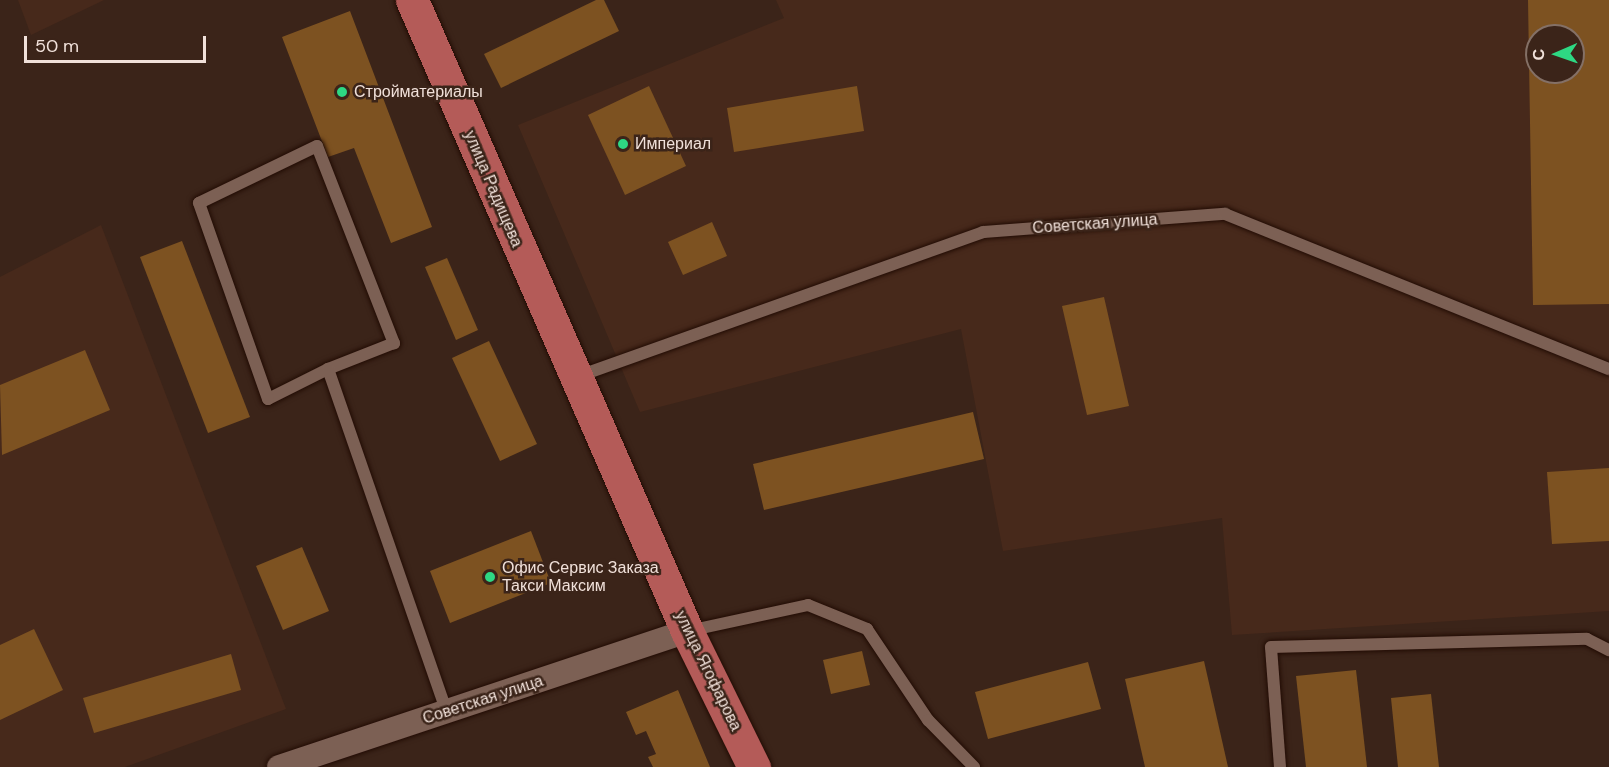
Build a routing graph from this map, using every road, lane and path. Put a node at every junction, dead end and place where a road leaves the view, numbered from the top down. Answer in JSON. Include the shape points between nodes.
{"nodes":[{"id":1,"x":412,"y":0,"type":"edge"},
{"id":2,"x":328,"y":369,"type":"junction"},
{"id":3,"x":1609,"y":369,"type":"edge"},
{"id":4,"x":575,"y":378,"type":"junction"},
{"id":5,"x":687,"y":631,"type":"junction"},
{"id":6,"x":1609,"y":650,"type":"edge"},
{"id":7,"x":447,"y":712,"type":"junction"},
{"id":8,"x":279,"y":767,"type":"edge"},
{"id":9,"x":754,"y":767,"type":"edge"},
{"id":10,"x":974,"y":767,"type":"edge"},
{"id":11,"x":1280,"y":767,"type":"edge"}],
"edges":[{"from":1,"to":4,"type":"main road","name":"улица Радищева"},
{"from":2,"to":2,"type":"lane","via":[[394,343],[317,146],[199,203],[268,399]]},
{"from":2,"to":7,"type":"lane"},
{"from":3,"to":4,"type":"lane","name":"Советская улица","via":[[1226,214],[983,232]]},
{"from":4,"to":5,"type":"main road","name":"улица Ягофарова"},
{"from":5,"to":7,"type":"street","name":"Советская улица"},
{"from":5,"to":9,"type":"main road","name":"улица Ягофарова"},
{"from":5,"to":10,"type":"lane","via":[[808,604],[867,629],[928,720]]},
{"from":6,"to":11,"type":"lane","via":[[1587,639],[1271,647]]},
{"from":7,"to":8,"type":"street","name":"Советская улица"}]}
